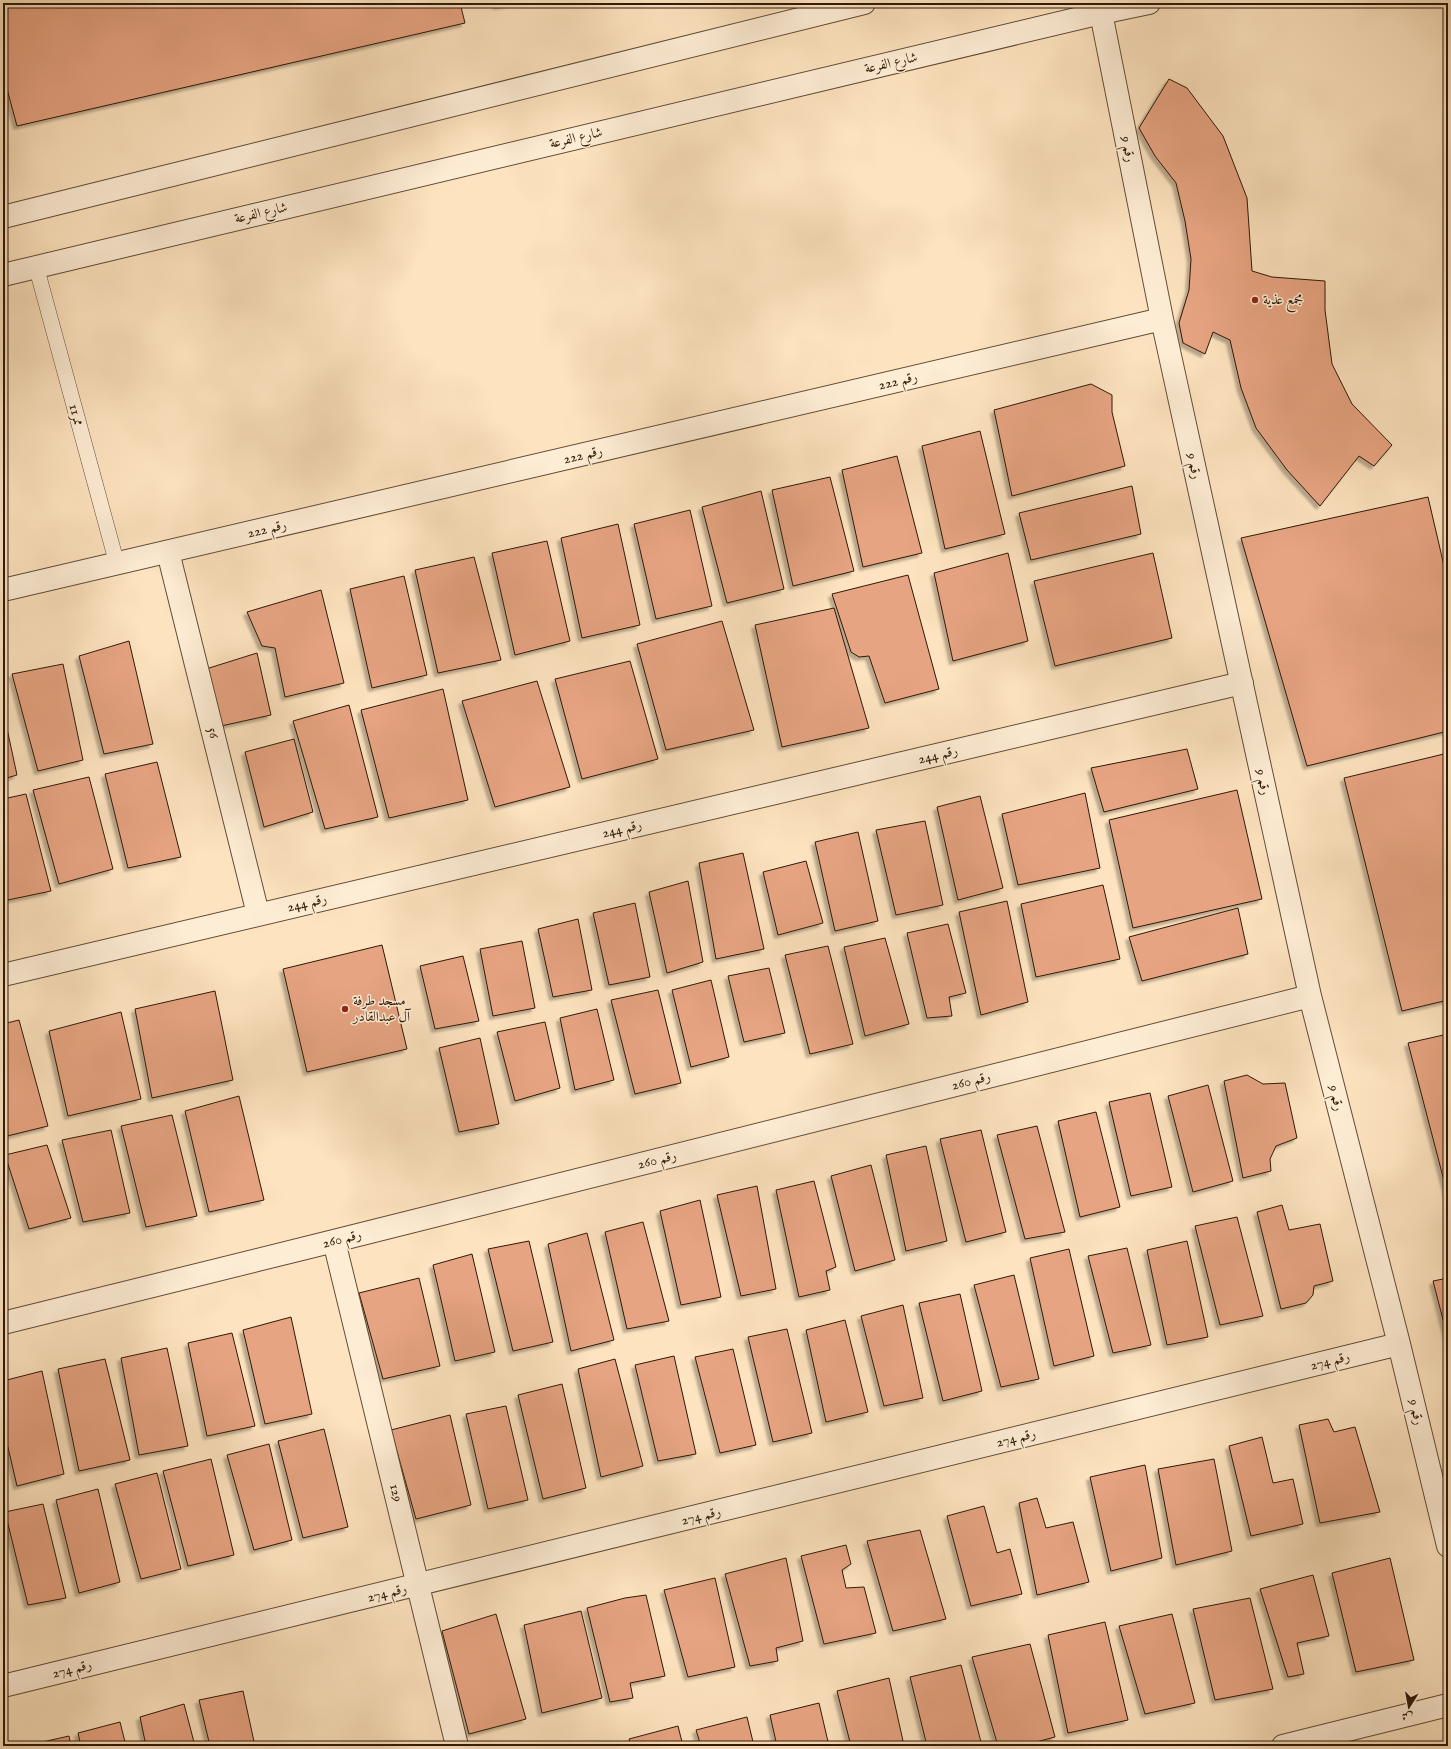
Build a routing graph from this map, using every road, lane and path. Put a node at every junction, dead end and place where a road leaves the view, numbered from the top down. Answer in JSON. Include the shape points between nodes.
{"nodes":[{"id":1,"x":864,"y":3,"type":"edge"},
{"id":2,"x":1149,"y":3,"type":"edge"},
{"id":3,"x":1101,"y":13,"type":"junction"},
{"id":4,"x":3,"y":217,"type":"edge"},
{"id":5,"x":36,"y":266,"type":"junction"},
{"id":6,"x":3,"y":275,"type":"edge"},
{"id":7,"x":1162,"y":318,"type":"junction"},
{"id":8,"x":168,"y":552,"type":"junction"},
{"id":9,"x":117,"y":564,"type":"junction"},
{"id":10,"x":3,"y":590,"type":"edge"},
{"id":11,"x":1242,"y":683,"type":"junction"},
{"id":12,"x":258,"y":914,"type":"junction"},
{"id":13,"x":3,"y":975,"type":"edge"},
{"id":14,"x":1310,"y":996,"type":"junction"},
{"id":15,"x":334,"y":1241,"type":"junction"},
{"id":16,"x":3,"y":1322,"type":"edge"},
{"id":17,"x":1399,"y":1344,"type":"junction"},
{"id":18,"x":1448,"y":1546,"type":"edge"},
{"id":19,"x":419,"y":1585,"type":"junction"},
{"id":20,"x":3,"y":1686,"type":"edge"},
{"id":21,"x":1448,"y":1704,"type":"edge"},
{"id":22,"x":457,"y":1746,"type":"edge"},
{"id":23,"x":1283,"y":1746,"type":"edge"}],
"edges":[{"from":1,"to":4,"type":"street"},
{"from":2,"to":3,"type":"street","name":"شارع الفرعة"},
{"from":3,"to":5,"type":"street","name":"شارع الفرعة"},
{"from":3,"to":7,"type":"street","name":"رقم 9"},
{"from":5,"to":6,"type":"street","name":"شارع الفرعة"},
{"from":5,"to":9,"type":"lane","name":"ممر11"},
{"from":7,"to":8,"type":"street","name":"رقم 222"},
{"from":7,"to":11,"type":"street","name":"رقم 9"},
{"from":8,"to":9,"type":"street","name":"رقم 222"},
{"from":8,"to":12,"type":"street","name":"56"},
{"from":9,"to":10,"type":"street","name":"رقم 222"},
{"from":11,"to":12,"type":"street","name":"رقم 244"},
{"from":11,"to":14,"type":"street","name":"رقم 9"},
{"from":12,"to":13,"type":"street","name":"رقم 244"},
{"from":14,"to":15,"type":"street","name":"رقم 260"},
{"from":14,"to":17,"type":"street","name":"رقم 9"},
{"from":15,"to":16,"type":"street","name":"رقم 260"},
{"from":15,"to":19,"type":"street","name":"129"},
{"from":17,"to":18,"type":"street","name":"رقم 9"},
{"from":17,"to":19,"type":"street","name":"رقم 274"},
{"from":19,"to":20,"type":"street","name":"رقم 274"},
{"from":19,"to":22,"type":"street","name":"129"},
{"from":21,"to":23,"type":"street"}]}
